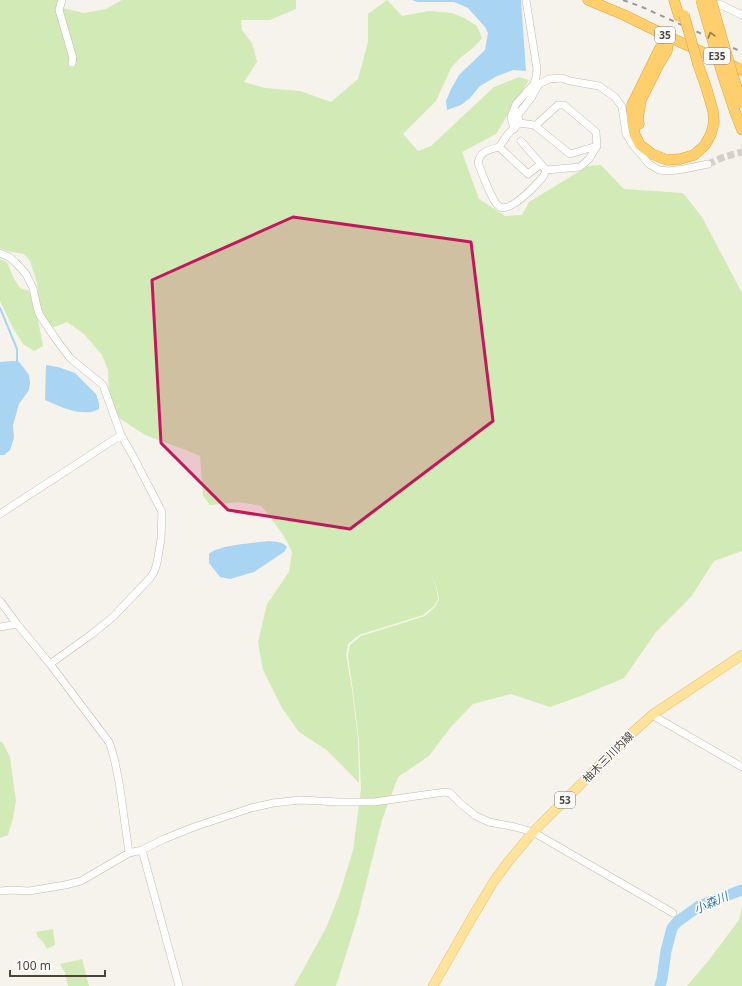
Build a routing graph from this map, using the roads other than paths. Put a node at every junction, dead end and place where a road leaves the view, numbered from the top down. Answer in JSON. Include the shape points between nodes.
{"nodes":[{"id":1,"x":62,"y":0,"type":"edge"},
{"id":2,"x":526,"y":0,"type":"edge"},
{"id":3,"x":588,"y":0,"type":"edge"},
{"id":4,"x":674,"y":0,"type":"edge"},
{"id":5,"x":680,"y":0,"type":"edge"},
{"id":6,"x":701,"y":0,"type":"edge"},
{"id":7,"x":715,"y":2,"type":"edge"},
{"id":8,"x":742,"y":15,"type":"edge"},
{"id":9,"x":682,"y":16,"type":"junction"},
{"id":10,"x":669,"y":38,"type":"junction"},
{"id":11,"x":72,"y":63,"type":"dead end"},
{"id":12,"x":742,"y":70,"type":"edge"},
{"id":13,"x":742,"y":103,"type":"edge"},
{"id":14,"x":519,"y":123,"type":"junction"},
{"id":15,"x":535,"y":126,"type":"junction"},
{"id":16,"x":514,"y":129,"type":"junction"},
{"id":17,"x":742,"y":130,"type":"edge"},
{"id":18,"x":521,"y":141,"type":"dead end"},
{"id":19,"x":597,"y":146,"type":"junction"},
{"id":20,"x":499,"y":147,"type":"junction"},
{"id":21,"x":541,"y":164,"type":"junction"},
{"id":22,"x":708,"y":164,"type":"tunnel mouth"},
{"id":23,"x":546,"y":170,"type":"junction"},
{"id":24,"x":0,"y":253,"type":"edge"},
{"id":25,"x":121,"y":435,"type":"junction"},
{"id":26,"x":0,"y":514,"type":"edge"},
{"id":27,"x":0,"y":601,"type":"edge"},
{"id":28,"x":17,"y":624,"type":"junction"},
{"id":29,"x":0,"y":627,"type":"edge"},
{"id":30,"x":742,"y":655,"type":"edge"},
{"id":31,"x":50,"y":664,"type":"junction"},
{"id":32,"x":652,"y":715,"type":"junction"},
{"id":33,"x":742,"y":767,"type":"edge"},
{"id":34,"x":533,"y":832,"type":"junction"},
{"id":35,"x":142,"y":850,"type":"junction"},
{"id":36,"x":129,"y":853,"type":"junction"},
{"id":37,"x":0,"y":891,"type":"edge"},
{"id":38,"x":673,"y":913,"type":"dead end"},
{"id":39,"x":179,"y":986,"type":"edge"},
{"id":40,"x":433,"y":986,"type":"edge"}],
"edges":[{"from":1,"to":11,"type":"street","via":[[59,10],[73,58]]},
{"from":2,"to":16,"type":"street","via":[[537,69],[534,84],[516,104],[511,117]]},
{"from":3,"to":10,"type":"highway","number":"35"},
{"from":4,"to":9,"type":"highway"},
{"from":5,"to":9,"type":"highway"},
{"from":17,"to":6,"type":"highway","number":"E35","one_way":true,"bridge":true},
{"from":7,"to":8,"type":"street"},
{"from":7,"to":13,"type":"highway","number":"E35","bridge":true},
{"from":9,"to":10,"type":"highway","bridge":true,"via":[[696,64],[708,90],[714,122],[705,145],[694,155],[667,160],[652,154],[640,144],[635,135],[632,104],[660,48]]},
{"from":10,"to":12,"type":"highway","number":"35"},
{"from":14,"to":15,"type":"street"},
{"from":14,"to":16,"type":"street"},
{"from":14,"to":22,"type":"street","via":[[518,115],[539,84],[549,79],[562,78],[599,86],[615,97],[622,107],[626,134],[649,164],[659,170],[669,171]]},
{"from":15,"to":19,"type":"street","via":[[570,154]]},
{"from":15,"to":19,"type":"street","via":[[558,105],[564,105],[596,132]]},
{"from":16,"to":20,"type":"street"},
{"from":18,"to":21,"type":"street"},
{"from":19,"to":23,"type":"street","via":[[580,167]]},
{"from":20,"to":21,"type":"street","via":[[528,174]]},
{"from":20,"to":23,"type":"street","via":[[483,153],[478,163],[494,201],[500,207],[512,206],[543,177]]},
{"from":21,"to":23,"type":"street"},
{"from":24,"to":25,"type":"street","via":[[9,257],[26,274],[33,288],[39,314],[70,358],[103,385]]},
{"from":25,"to":26,"type":"street"},
{"from":25,"to":31,"type":"street","via":[[162,512],[157,563],[150,578],[113,617]]},
{"from":27,"to":28,"type":"street"},
{"from":28,"to":29,"type":"street"},
{"from":28,"to":31,"type":"street"},
{"from":30,"to":32,"type":"main road","name":"柚木三川内線","number":"53"},
{"from":31,"to":36,"type":"street","via":[[112,750]]},
{"from":32,"to":33,"type":"street"},
{"from":32,"to":34,"type":"main road","name":"柚木三川内線","number":"53"},
{"from":34,"to":35,"type":"street","via":[[489,822],[476,816],[450,793],[445,792],[374,802],[300,800],[273,803],[194,827]]},
{"from":34,"to":38,"type":"street"},
{"from":34,"to":40,"type":"main road","name":"柚木三川内線","number":"53","via":[[494,881]]},
{"from":35,"to":36,"type":"street"},
{"from":35,"to":39,"type":"street"},
{"from":36,"to":37,"type":"street","via":[[81,881],[65,886],[29,891]]}]}
